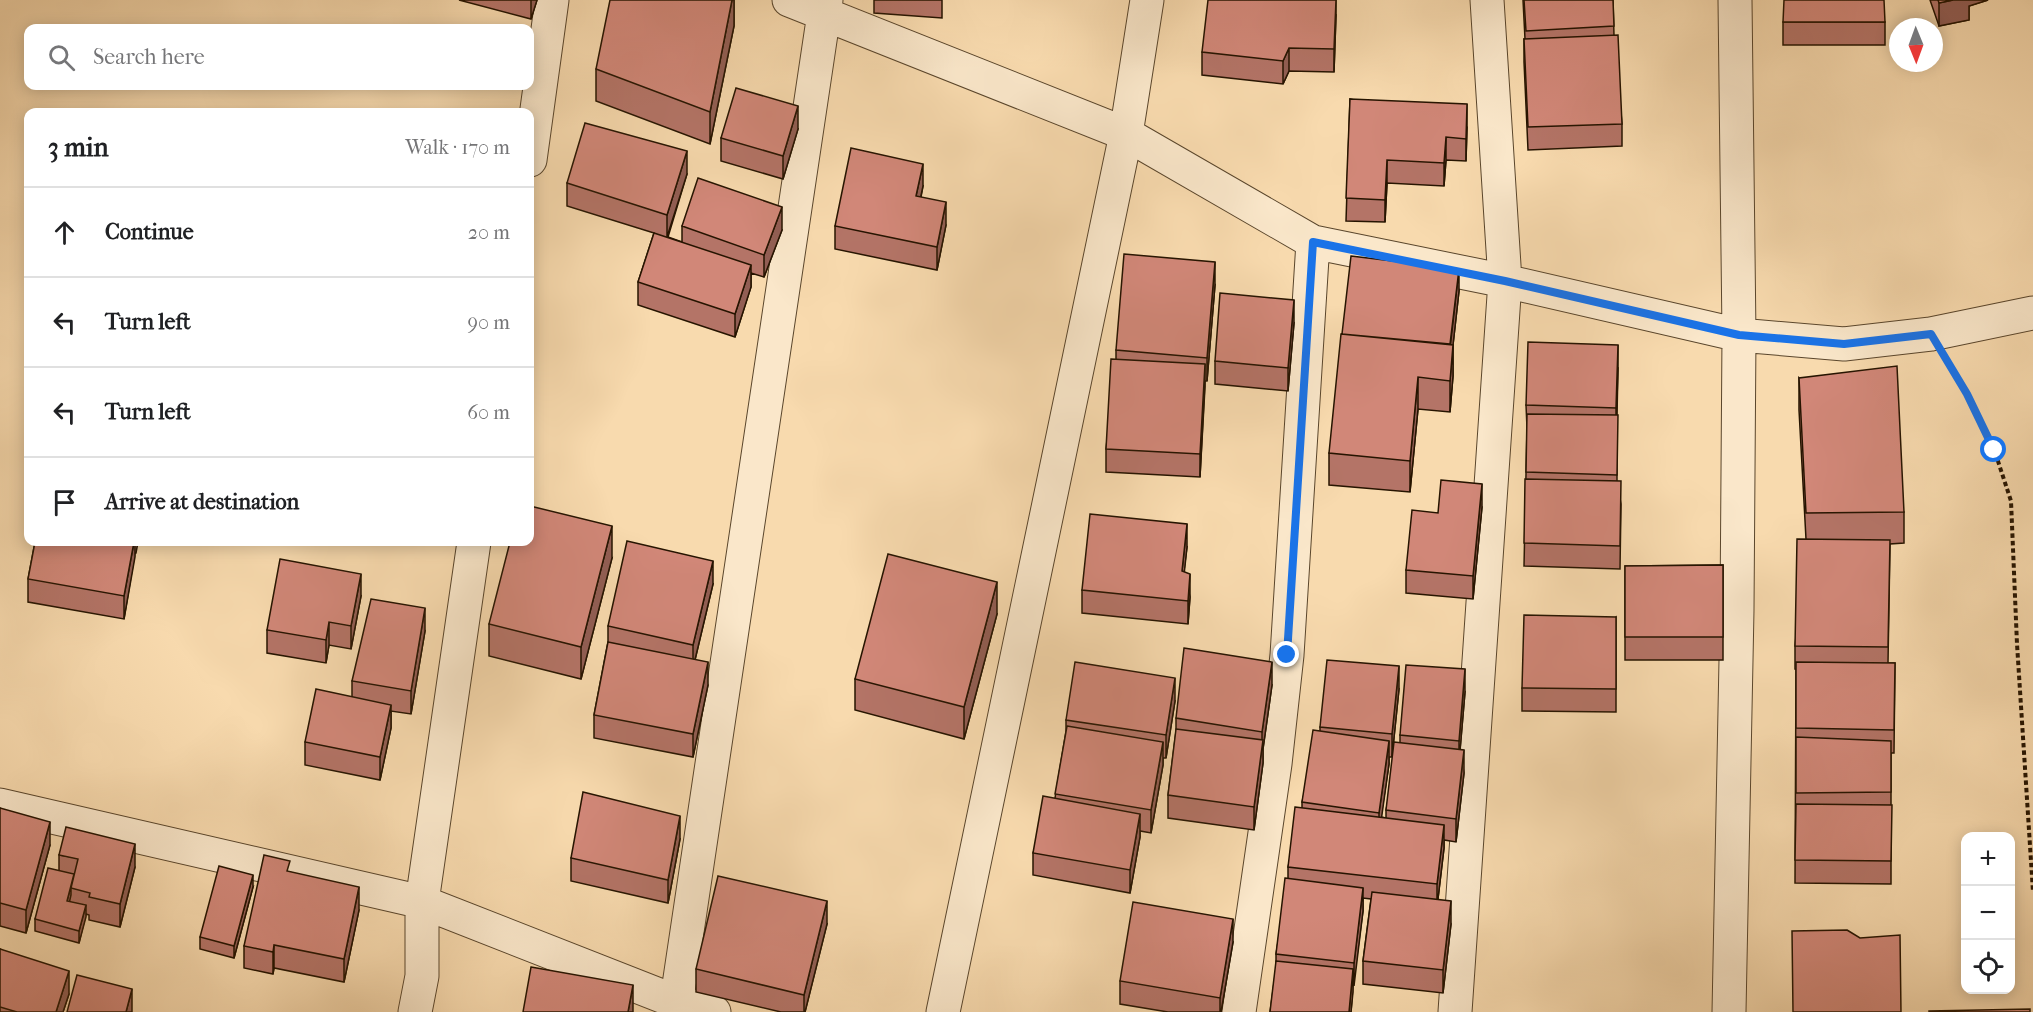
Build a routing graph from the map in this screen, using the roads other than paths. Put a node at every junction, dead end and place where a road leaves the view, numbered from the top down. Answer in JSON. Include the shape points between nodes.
{"nodes":[{"id":1,"x":552,"y":0,"type":"edge"},
{"id":2,"x":789,"y":0,"type":"edge"},
{"id":3,"x":1147,"y":0,"type":"edge"},
{"id":4,"x":1487,"y":0,"type":"edge"},
{"id":5,"x":1735,"y":0,"type":"edge"},
{"id":6,"x":826,"y":8,"type":"edge"},
{"id":7,"x":534,"y":131,"type":"edge"},
{"id":8,"x":1126,"y":134,"type":"junction"},
{"id":9,"x":1313,"y":242,"type":"junction"},
{"id":10,"x":1505,"y":281,"type":"junction"},
{"id":11,"x":2033,"y":313,"type":"edge"},
{"id":12,"x":1739,"y":335,"type":"junction"},
{"id":13,"x":473,"y":546,"type":"edge"},
{"id":14,"x":0,"y":806,"type":"edge"},
{"id":15,"x":423,"y":902,"type":"junction"},
{"id":16,"x":676,"y":1007,"type":"edge"},
{"id":17,"x":416,"y":1012,"type":"edge"},
{"id":18,"x":714,"y":1012,"type":"edge"},
{"id":19,"x":943,"y":1012,"type":"edge"},
{"id":20,"x":1239,"y":1012,"type":"edge"},
{"id":21,"x":1455,"y":1012,"type":"edge"},
{"id":22,"x":1729,"y":1012,"type":"edge"}],
"edges":[{"from":1,"to":7,"type":"street"},
{"from":2,"to":6,"type":"street"},
{"from":3,"to":8,"type":"street"},
{"from":4,"to":10,"type":"street"},
{"from":5,"to":12,"type":"street"},
{"from":6,"to":8,"type":"street"},
{"from":6,"to":16,"type":"street"},
{"from":8,"to":9,"type":"street"},
{"from":8,"to":19,"type":"street"},
{"from":9,"to":10,"type":"street"},
{"from":9,"to":20,"type":"street","via":[[1287,655]]},
{"from":10,"to":12,"type":"street"},
{"from":10,"to":21,"type":"street"},
{"from":11,"to":12,"type":"street","via":[[1931,334],[1844,344]]},
{"from":12,"to":22,"type":"street"},
{"from":13,"to":15,"type":"street"},
{"from":14,"to":15,"type":"street"},
{"from":15,"to":16,"type":"street"},
{"from":15,"to":17,"type":"street","via":[[422,976]]},
{"from":16,"to":18,"type":"street"}]}
